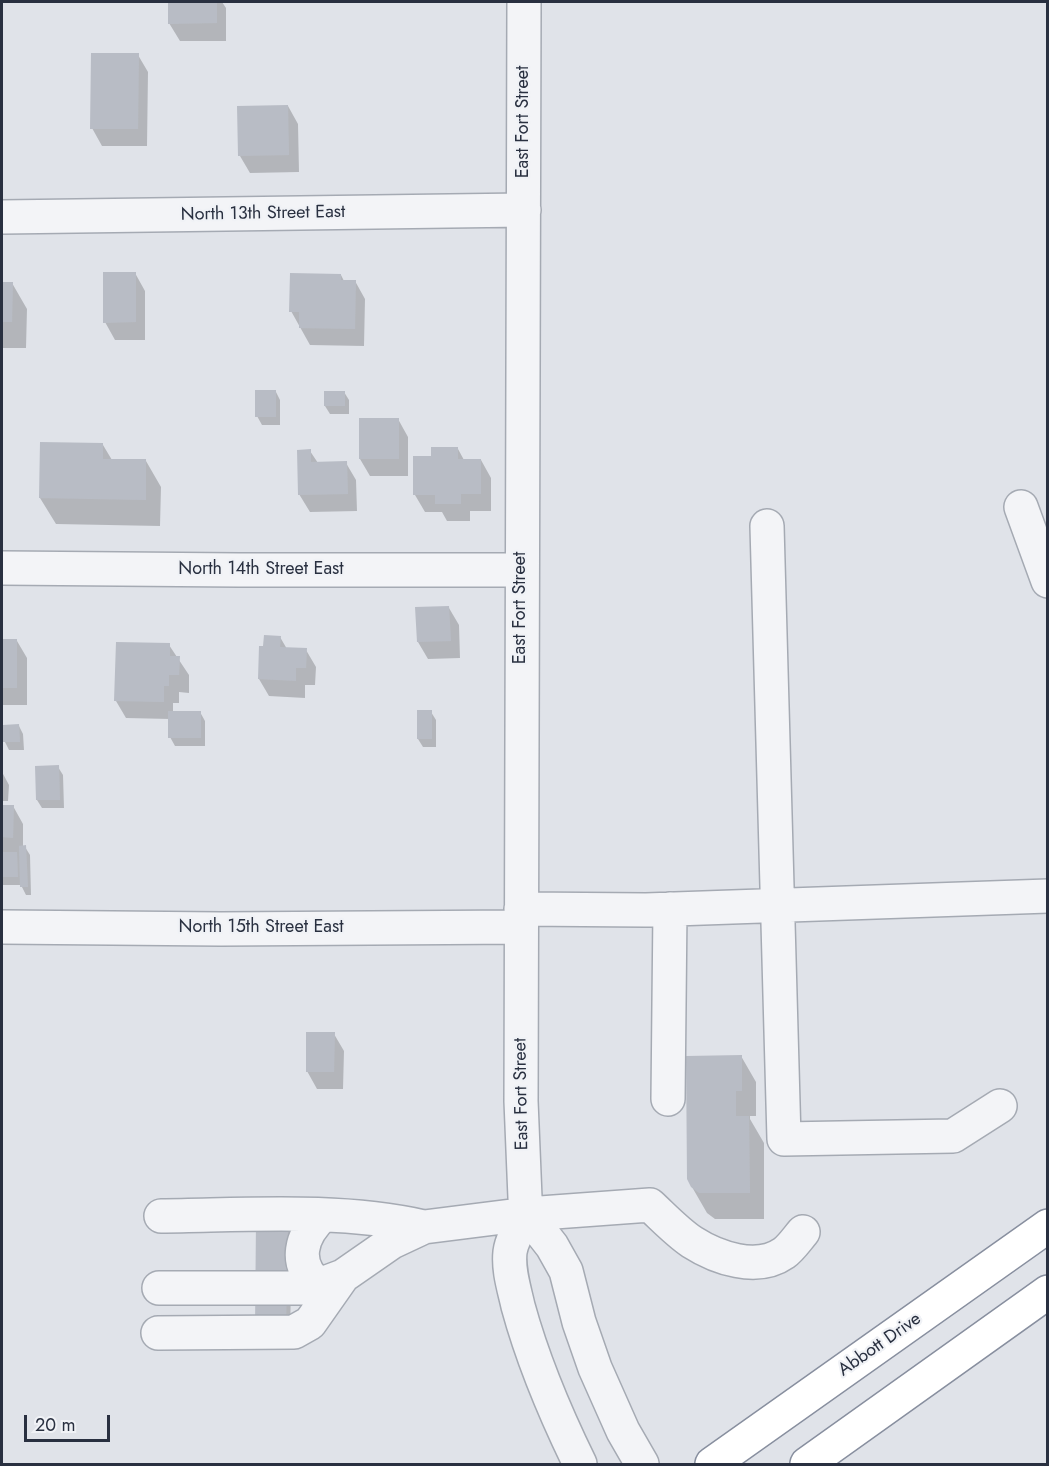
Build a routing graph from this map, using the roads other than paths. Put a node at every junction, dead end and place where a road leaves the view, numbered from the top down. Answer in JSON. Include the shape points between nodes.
{"nodes":[{"id":1,"x":524,"y":2,"type":"edge"},
{"id":2,"x":524,"y":210,"type":"junction"},
{"id":3,"x":2,"y":217,"type":"edge"},
{"id":4,"x":1021,"y":507,"type":"dead end"},
{"id":5,"x":767,"y":526,"type":"dead end"},
{"id":6,"x":2,"y":568,"type":"edge"},
{"id":7,"x":521,"y":570,"type":"junction"},
{"id":8,"x":1047,"y":581,"type":"edge"},
{"id":9,"x":1047,"y":896,"type":"edge"},
{"id":10,"x":777,"y":905,"type":"junction"},
{"id":11,"x":670,"y":909,"type":"junction"},
{"id":12,"x":520,"y":918,"type":"junction"},
{"id":13,"x":2,"y":927,"type":"edge"},
{"id":14,"x":668,"y":1099,"type":"dead end"},
{"id":15,"x":1000,"y":1106,"type":"dead end"},
{"id":16,"x":527,"y":1214,"type":"junction"},
{"id":17,"x":323,"y":1215,"type":"junction"},
{"id":18,"x":161,"y":1216,"type":"dead end"},
{"id":19,"x":1047,"y":1226,"type":"edge"},
{"id":20,"x":424,"y":1227,"type":"junction"},
{"id":21,"x":803,"y":1232,"type":"dead end"},
{"id":22,"x":330,"y":1285,"type":"junction"},
{"id":23,"x":1047,"y":1292,"type":"edge"},
{"id":24,"x":580,"y":1464,"type":"edge"},
{"id":25,"x":642,"y":1464,"type":"edge"},
{"id":26,"x":712,"y":1464,"type":"edge"},
{"id":27,"x":807,"y":1464,"type":"edge"}],
"edges":[{"from":1,"to":2,"type":"street","name":"East Fort Street"},
{"from":2,"to":3,"type":"street","name":"North 13th Street East"},
{"from":2,"to":7,"type":"street","name":"East Fort Street"},
{"from":4,"to":8,"type":"street"},
{"from":5,"to":10,"type":"street"},
{"from":6,"to":7,"type":"street","name":"North 14th Street East"},
{"from":7,"to":12,"type":"street","name":"East Fort Street"},
{"from":9,"to":10,"type":"street","name":"North 15th Street East"},
{"from":10,"to":11,"type":"street","name":"North 15th Street East"},
{"from":10,"to":15,"type":"street","via":[[784,1139],[953,1136]]},
{"from":11,"to":12,"type":"street","name":"North 15th Street East"},
{"from":11,"to":14,"type":"street"},
{"from":12,"to":13,"type":"street","name":"North 15th Street East","via":[[222,929]]},
{"from":12,"to":16,"type":"street","name":"East Fort Street","via":[[521,1120]]},
{"from":16,"to":20,"type":"street"},
{"from":16,"to":21,"type":"street","via":[[650,1205],[692,1241],[742,1262],[765,1261],[785,1253]]},
{"from":16,"to":24,"type":"street","name":"East Fort Street","via":[[510,1251],[512,1282],[540,1372]]},
{"from":16,"to":25,"type":"street","via":[[566,1271],[595,1368]]},
{"from":17,"to":18,"type":"street"},
{"from":17,"to":20,"type":"street","via":[[389,1219]]},
{"from":17,"to":22,"type":"street","via":[[312,1225],[302,1251],[309,1278]]},
{"from":19,"to":26,"type":"highway","name":"Abbott Drive"},
{"from":20,"to":22,"type":"street","via":[[392,1242]]},
{"from":22,"to":22,"type":"street","via":[[310,1323],[294,1332],[228,1334],[159,1310],[280,1289]]},
{"from":23,"to":27,"type":"highway"}]}
